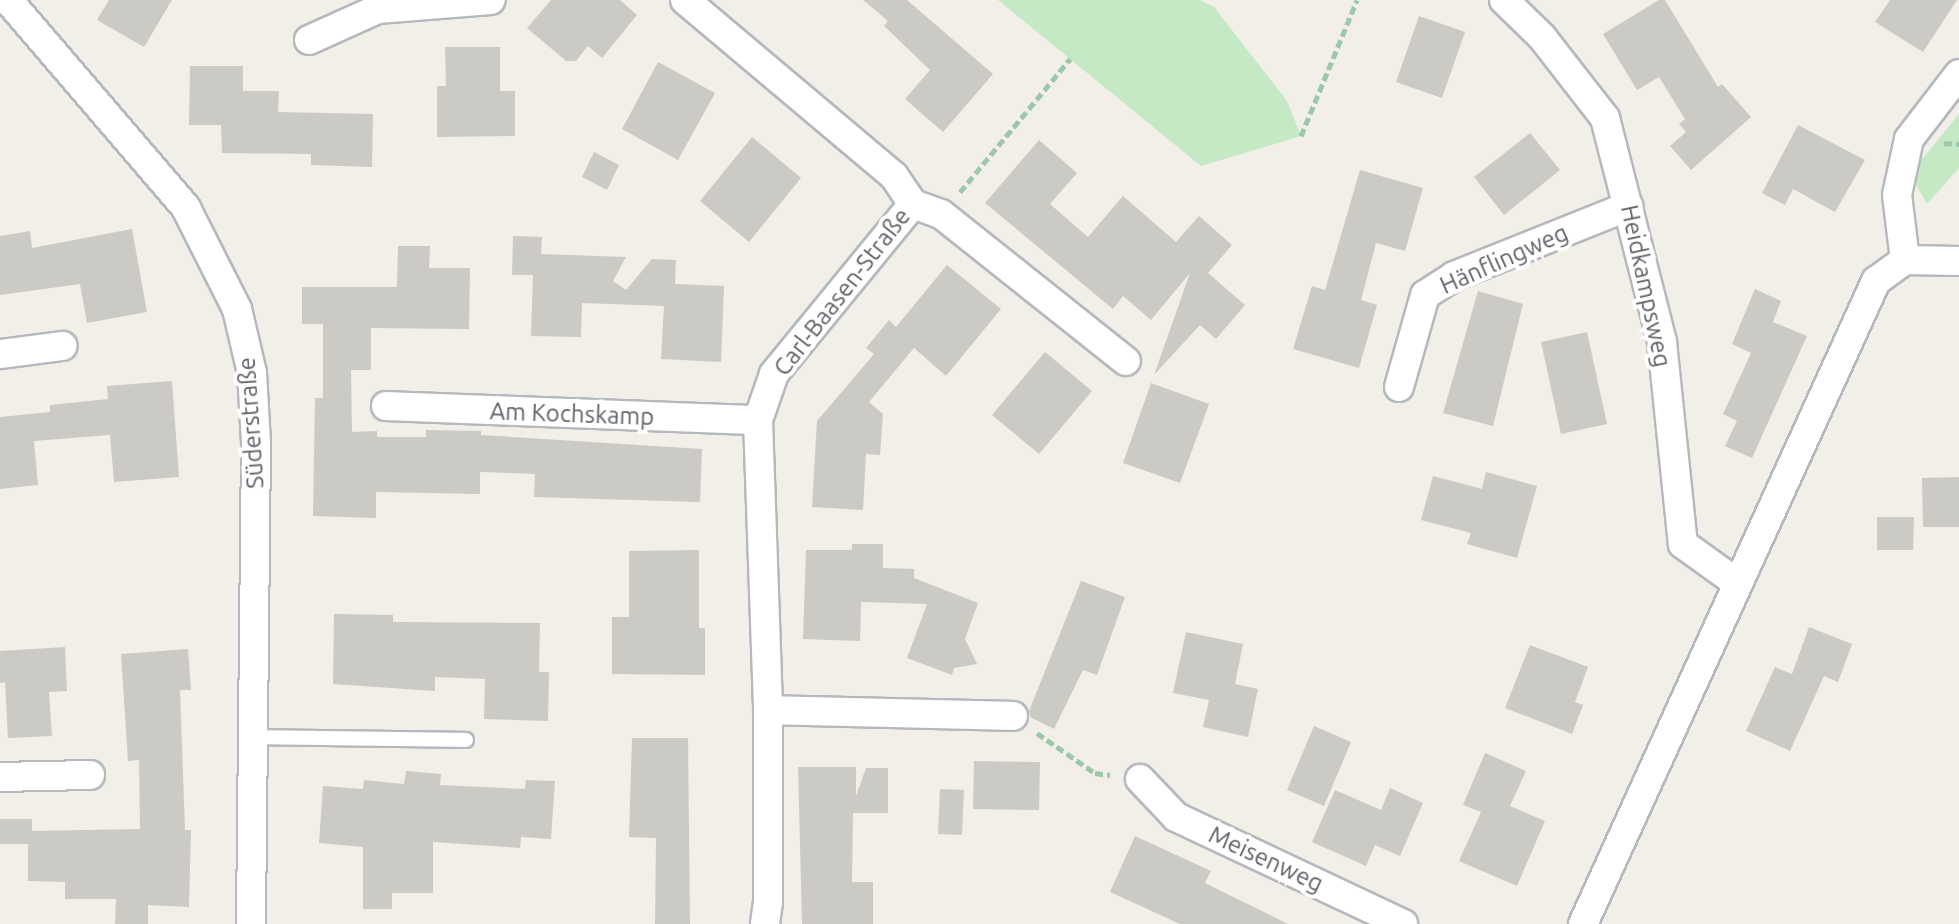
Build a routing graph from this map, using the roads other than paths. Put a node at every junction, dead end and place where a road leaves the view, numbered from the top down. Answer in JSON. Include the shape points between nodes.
{"nodes":[{"id":1,"x":8,"y":0,"type":"edge"},
{"id":2,"x":491,"y":0,"type":"edge"},
{"id":3,"x":685,"y":0,"type":"edge"},
{"id":4,"x":1504,"y":0,"type":"edge"},
{"id":5,"x":309,"y":40,"type":"dead end"},
{"id":6,"x":1959,"y":74,"type":"edge"},
{"id":7,"x":913,"y":204,"type":"junction"},
{"id":8,"x":1629,"y":206,"type":"junction"},
{"id":9,"x":1905,"y":260,"type":"junction"},
{"id":10,"x":1959,"y":261,"type":"edge"},
{"id":11,"x":62,"y":346,"type":"dead end"},
{"id":12,"x":0,"y":354,"type":"edge"},
{"id":13,"x":1126,"y":361,"type":"dead end"},
{"id":14,"x":1399,"y":387,"type":"dead end"},
{"id":15,"x":386,"y":406,"type":"dead end"},
{"id":16,"x":758,"y":420,"type":"junction"},
{"id":17,"x":1737,"y":583,"type":"junction"},
{"id":18,"x":768,"y":710,"type":"junction"},
{"id":19,"x":1013,"y":716,"type":"road end"},
{"id":20,"x":253,"y":737,"type":"junction"},
{"id":21,"x":466,"y":740,"type":"dead end"},
{"id":22,"x":90,"y":775,"type":"dead end"},
{"id":23,"x":0,"y":777,"type":"edge"},
{"id":24,"x":1140,"y":779,"type":"road end"},
{"id":25,"x":251,"y":924,"type":"edge"},
{"id":26,"x":765,"y":924,"type":"edge"},
{"id":27,"x":1403,"y":924,"type":"edge"},
{"id":28,"x":1583,"y":924,"type":"edge"}],
"edges":[{"from":1,"to":20,"type":"street","name":"Süderstraße","via":[[186,208],[237,309],[252,373],[256,443]]},
{"from":2,"to":5,"type":"street","via":[[378,9]]},
{"from":3,"to":7,"type":"street","name":"Carl-Baasen-Straße","via":[[894,176]]},
{"from":4,"to":8,"type":"street","name":"Heidkampsweg","via":[[1542,37],[1605,118]]},
{"from":6,"to":9,"type":"street","via":[[1909,139],[1897,195]]},
{"from":7,"to":13,"type":"street","via":[[941,214]]},
{"from":7,"to":16,"type":"street","name":"Carl-Baasen-Straße","via":[[774,374]]},
{"from":8,"to":14,"type":"street","name":"Hänflingweg","via":[[1454,276],[1425,295]]},
{"from":8,"to":17,"type":"street","name":"Heidkampsweg","via":[[1662,342],[1683,544]]},
{"from":9,"to":10,"type":"street"},
{"from":9,"to":17,"type":"street","via":[[1876,281]]},
{"from":11,"to":12,"type":"street"},
{"from":15,"to":16,"type":"street","name":"Am Kochskamp"},
{"from":16,"to":18,"type":"street","name":"Carl-Baasen-Straße"},
{"from":17,"to":28,"type":"street"},
{"from":18,"to":19,"type":"street"},
{"from":18,"to":26,"type":"street","name":"Carl-Baasen-Straße"},
{"from":20,"to":21,"type":"lane"},
{"from":20,"to":25,"type":"street","name":"Süderstraße"},
{"from":22,"to":23,"type":"street"},
{"from":24,"to":27,"type":"street","name":"Meisenweg","via":[[1176,817]]}]}
